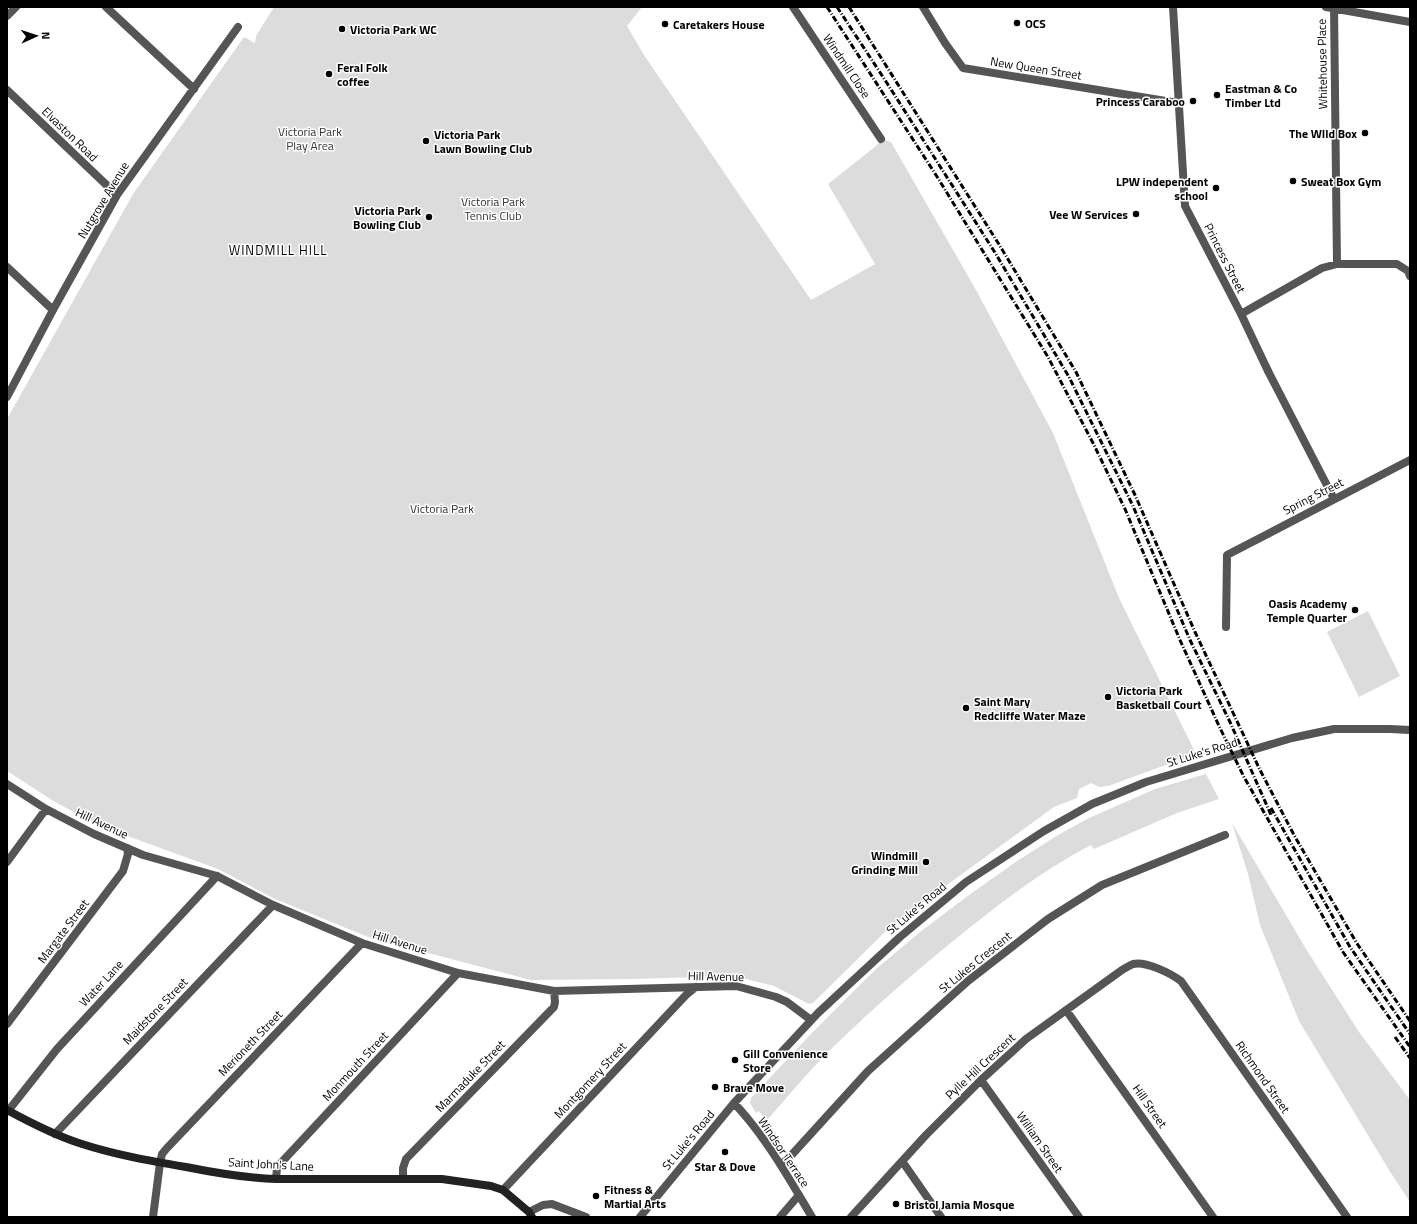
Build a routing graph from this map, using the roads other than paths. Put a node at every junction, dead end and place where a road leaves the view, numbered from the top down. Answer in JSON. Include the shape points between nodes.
{"nodes":[{"id":1,"x":16,"y":7,"type":"edge"},
{"id":2,"x":106,"y":7,"type":"edge"},
{"id":3,"x":793,"y":7,"type":"edge"},
{"id":4,"x":923,"y":7,"type":"edge"},
{"id":5,"x":1173,"y":7,"type":"edge"},
{"id":6,"x":1331,"y":7,"type":"edge"},
{"id":7,"x":7,"y":16,"type":"edge"},
{"id":8,"x":1410,"y":22,"type":"edge"},
{"id":9,"x":238,"y":28,"type":"dead end"},
{"id":10,"x":194,"y":89,"type":"junction"},
{"id":11,"x":7,"y":90,"type":"edge"},
{"id":12,"x":1178,"y":102,"type":"junction"},
{"id":13,"x":881,"y":139,"type":"dead end"},
{"id":14,"x":118,"y":195,"type":"junction"},
{"id":15,"x":1337,"y":264,"type":"junction"},
{"id":16,"x":7,"y":267,"type":"edge"},
{"id":17,"x":1410,"y":276,"type":"edge"},
{"id":18,"x":53,"y":310,"type":"junction"},
{"id":19,"x":1241,"y":314,"type":"junction"},
{"id":20,"x":7,"y":397,"type":"edge"},
{"id":21,"x":1410,"y":460,"type":"edge"},
{"id":22,"x":1334,"y":499,"type":"junction"},
{"id":23,"x":1226,"y":627,"type":"dead end"},
{"id":24,"x":1410,"y":730,"type":"edge"},
{"id":25,"x":7,"y":784,"type":"edge"},
{"id":26,"x":46,"y":809,"type":"junction"},
{"id":27,"x":1225,"y":835,"type":"dead end"},
{"id":28,"x":127,"y":848,"type":"junction"},
{"id":29,"x":7,"y":862,"type":"edge"},
{"id":30,"x":217,"y":876,"type":"junction"},
{"id":31,"x":273,"y":906,"type":"junction"},
{"id":32,"x":362,"y":943,"type":"junction"},
{"id":33,"x":1148,"y":965,"type":"joint"},
{"id":34,"x":458,"y":972,"type":"junction"},
{"id":35,"x":696,"y":987,"type":"junction"},
{"id":36,"x":554,"y":991,"type":"junction"},
{"id":37,"x":1066,"y":1010,"type":"junction"},
{"id":38,"x":811,"y":1020,"type":"junction"},
{"id":39,"x":7,"y":1024,"type":"edge"},
{"id":40,"x":981,"y":1080,"type":"junction"},
{"id":41,"x":734,"y":1103,"type":"junction"},
{"id":42,"x":8,"y":1111,"type":"edge"},
{"id":43,"x":54,"y":1134,"type":"junction"},
{"id":44,"x":902,"y":1161,"type":"junction"},
{"id":45,"x":160,"y":1163,"type":"junction"},
{"id":46,"x":781,"y":1164,"type":"junction"},
{"id":47,"x":276,"y":1178,"type":"junction"},
{"id":48,"x":403,"y":1178,"type":"junction"},
{"id":49,"x":503,"y":1190,"type":"junction"},
{"id":50,"x":799,"y":1195,"type":"junction"},
{"id":51,"x":530,"y":1215,"type":"edge"},
{"id":52,"x":153,"y":1217,"type":"edge"},
{"id":53,"x":586,"y":1217,"type":"edge"},
{"id":54,"x":640,"y":1217,"type":"edge"},
{"id":55,"x":780,"y":1217,"type":"edge"},
{"id":56,"x":812,"y":1217,"type":"edge"},
{"id":57,"x":851,"y":1217,"type":"edge"},
{"id":58,"x":941,"y":1217,"type":"edge"},
{"id":59,"x":1079,"y":1217,"type":"edge"},
{"id":60,"x":1213,"y":1217,"type":"edge"},
{"id":61,"x":1347,"y":1217,"type":"edge"}],
"edges":[{"from":1,"to":7,"type":"street"},
{"from":2,"to":10,"type":"street"},
{"from":3,"to":13,"type":"street","name":"Windmill Close"},
{"from":4,"to":12,"type":"street","name":"New Queen Street","via":[[963,68]]},
{"from":5,"to":12,"type":"street","name":"Princess Street"},
{"from":6,"to":8,"type":"street"},
{"from":6,"to":15,"type":"street","name":"Whitehouse Place"},
{"from":9,"to":10,"type":"street","name":"Nutgrove Avenue"},
{"from":10,"to":14,"type":"street","name":"Nutgrove Avenue"},
{"from":11,"to":14,"type":"street","name":"Elvaston Road"},
{"from":12,"to":19,"type":"street","name":"Princess Street","via":[[1185,206]]},
{"from":14,"to":18,"type":"street","name":"Nutgrove Avenue"},
{"from":15,"to":17,"type":"street","via":[[1397,264],[1408,271]]},
{"from":15,"to":19,"type":"street","via":[[1322,268]]},
{"from":16,"to":18,"type":"street"},
{"from":18,"to":20,"type":"street","name":"Nutgrove Avenue"},
{"from":19,"to":22,"type":"street","name":"Princess Street"},
{"from":21,"to":22,"type":"street","name":"Spring Street"},
{"from":22,"to":23,"type":"street","name":"Spring Street","via":[[1227,555]]},
{"from":24,"to":38,"type":"street","name":"St Luke's Road","via":[[1334,729],[1292,738],[1146,782],[1092,804],[1044,831],[966,882],[900,937]]},
{"from":25,"to":26,"type":"street","name":"Hill Avenue"},
{"from":26,"to":28,"type":"street","name":"Hill Avenue"},
{"from":26,"to":29,"type":"street"},
{"from":27,"to":46,"type":"street","name":"St Lukes Crescent","via":[[1102,885],[1048,919],[968,981],[868,1071]]},
{"from":28,"to":30,"type":"street","name":"Hill Avenue"},
{"from":28,"to":39,"type":"street","name":"Margate Street","via":[[128,854],[123,871]]},
{"from":30,"to":31,"type":"street","name":"Hill Avenue"},
{"from":30,"to":42,"type":"street","name":"Water Lane","via":[[57,1049]]},
{"from":31,"to":32,"type":"street","name":"Hill Avenue"},
{"from":31,"to":43,"type":"street","name":"Maidstone Street"},
{"from":32,"to":34,"type":"street","name":"Hill Avenue"},
{"from":32,"to":45,"type":"street","name":"Merioneth Street","via":[[167,1148]]},
{"from":33,"to":37,"type":"street","name":"Pylle Hill Crescent","via":[[1135,964],[1122,970]]},
{"from":33,"to":61,"type":"street","name":"Richmond Street","via":[[1181,981]]},
{"from":34,"to":36,"type":"street","name":"Hill Avenue"},
{"from":34,"to":47,"type":"street","name":"Monmouth Street","via":[[277,1168]]},
{"from":35,"to":36,"type":"street","name":"Hill Avenue"},
{"from":35,"to":38,"type":"street","name":"Hill Avenue","via":[[736,986],[753,990],[787,1002]]},
{"from":35,"to":49,"type":"street","name":"Montgomery Street"},
{"from":36,"to":48,"type":"street","name":"Marmaduke Street","via":[[554,1007],[406,1159]]},
{"from":37,"to":40,"type":"street","name":"Pylle Hill Crescent","via":[[1026,1039]]},
{"from":37,"to":60,"type":"street","name":"Hill Street"},
{"from":38,"to":41,"type":"street","name":"St Luke's Road"},
{"from":40,"to":44,"type":"street","name":"Pylle Hill Crescent"},
{"from":40,"to":59,"type":"street","name":"William Street"},
{"from":41,"to":46,"type":"street","name":"Windsor Terrace"},
{"from":41,"to":54,"type":"street","name":"St Luke's Road"},
{"from":42,"to":43,"type":"street","name":"Saint John's Lane"},
{"from":43,"to":45,"type":"street","name":"Saint John's Lane","via":[[109,1152]]},
{"from":44,"to":57,"type":"street","name":"Pylle Hill Crescent"},
{"from":44,"to":58,"type":"street"},
{"from":45,"to":47,"type":"street","name":"Saint John's Lane","via":[[234,1175]]},
{"from":45,"to":52,"type":"street"},
{"from":46,"to":50,"type":"street","name":"Windsor Terrace"},
{"from":47,"to":48,"type":"street","name":"Saint John's Lane"},
{"from":48,"to":49,"type":"street","name":"Saint John's Lane","via":[[442,1178]]},
{"from":49,"to":51,"type":"street","name":"Saint John's Lane"},
{"from":50,"to":55,"type":"street"},
{"from":50,"to":56,"type":"street","name":"Windsor Terrace"},
{"from":51,"to":53,"type":"street","via":[[543,1205],[552,1204]]}]}
